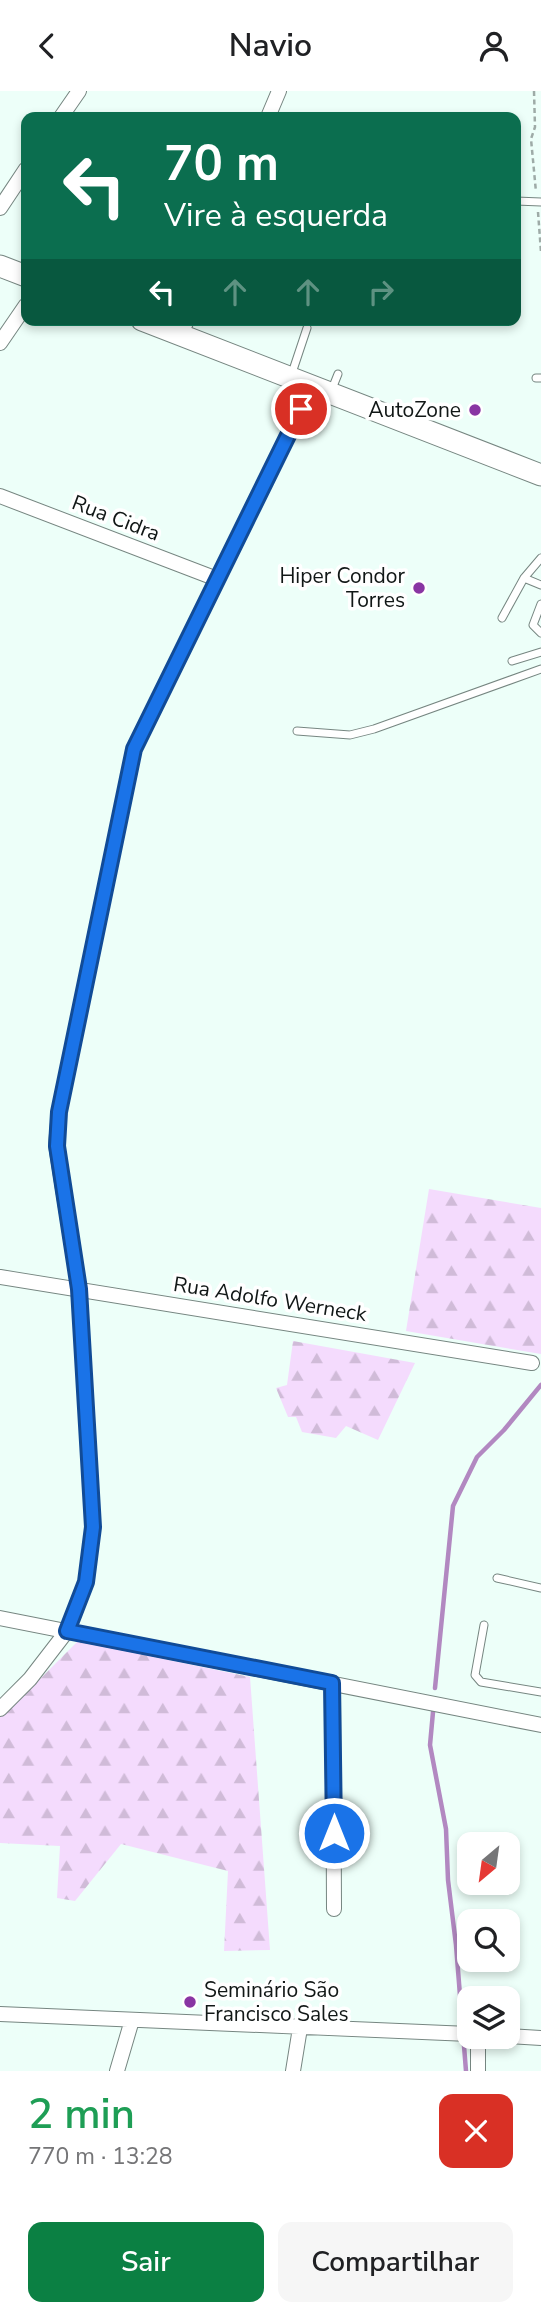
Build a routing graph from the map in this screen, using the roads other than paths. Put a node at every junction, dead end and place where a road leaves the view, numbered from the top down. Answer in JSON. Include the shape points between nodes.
{"nodes":[{"id":1,"x":79,"y":91,"type":"edge"},
{"id":2,"x":279,"y":91,"type":"edge"},
{"id":3,"x":64,"y":112,"type":"edge"},
{"id":4,"x":270,"y":112,"type":"edge"},
{"id":5,"x":21,"y":176,"type":"edge"},
{"id":6,"x":521,"y":201,"type":"edge"},
{"id":7,"x":539,"y":202,"type":"edge"},
{"id":8,"x":0,"y":208,"type":"edge"},
{"id":9,"x":0,"y":266,"type":"edge"},
{"id":10,"x":21,"y":274,"type":"edge"},
{"id":11,"x":21,"y":312,"type":"edge"},
{"id":12,"x":184,"y":328,"type":"edge"},
{"id":13,"x":307,"y":328,"type":"dead end"},
{"id":14,"x":0,"y":343,"type":"edge"},
{"id":15,"x":291,"y":377,"type":"junction"},
{"id":16,"x":327,"y":384,"type":"junction"},
{"id":17,"x":541,"y":475,"type":"edge"},
{"id":18,"x":0,"y":496,"type":"edge"},
{"id":19,"x":541,"y":558,"type":"edge"},
{"id":20,"x":524,"y":577,"type":"junction"},
{"id":21,"x":217,"y":579,"type":"junction"},
{"id":22,"x":541,"y":585,"type":"edge"},
{"id":23,"x":541,"y":604,"type":"edge"},
{"id":24,"x":502,"y":618,"type":"dead end"},
{"id":25,"x":541,"y":633,"type":"edge"},
{"id":26,"x":541,"y":652,"type":"edge"},
{"id":27,"x":512,"y":661,"type":"dead end"},
{"id":28,"x":541,"y":669,"type":"edge"},
{"id":29,"x":297,"y":731,"type":"dead end"},
{"id":30,"x":0,"y":1277,"type":"edge"},
{"id":31,"x":79,"y":1289,"type":"junction"},
{"id":32,"x":533,"y":1363,"type":"dead end"},
{"id":33,"x":497,"y":1579,"type":"dead end"},
{"id":34,"x":541,"y":1588,"type":"edge"},
{"id":35,"x":0,"y":1618,"type":"edge"},
{"id":36,"x":484,"y":1625,"type":"dead end"},
{"id":37,"x":67,"y":1631,"type":"junction"},
{"id":38,"x":332,"y":1683,"type":"junction"},
{"id":39,"x":541,"y":1692,"type":"edge"},
{"id":40,"x":0,"y":1709,"type":"edge"},
{"id":41,"x":541,"y":1725,"type":"edge"},
{"id":42,"x":334,"y":1909,"type":"dead end"},
{"id":43,"x":0,"y":2014,"type":"edge"},
{"id":44,"x":132,"y":2020,"type":"junction"},
{"id":45,"x":300,"y":2028,"type":"junction"},
{"id":46,"x":457,"y":2034,"type":"edge"},
{"id":47,"x":520,"y":2037,"type":"edge"},
{"id":48,"x":541,"y":2038,"type":"edge"},
{"id":49,"x":478,"y":2049,"type":"edge"},
{"id":50,"x":117,"y":2071,"type":"edge"},
{"id":51,"x":292,"y":2071,"type":"edge"},
{"id":52,"x":478,"y":2071,"type":"edge"}],
"edges":[{"from":1,"to":3,"type":"street"},
{"from":2,"to":4,"type":"street"},
{"from":5,"to":8,"type":"street"},
{"from":6,"to":7,"type":"lane"},
{"from":9,"to":10,"type":"main road"},
{"from":11,"to":14,"type":"street"},
{"from":12,"to":15,"type":"main road"},
{"from":13,"to":15,"type":"lane"},
{"from":15,"to":16,"type":"main road"},
{"from":16,"to":17,"type":"main road"},
{"from":16,"to":21,"type":"street"},
{"from":18,"to":21,"type":"street","name":"Rua Cidra"},
{"from":19,"to":20,"type":"lane"},
{"from":20,"to":22,"type":"lane"},
{"from":20,"to":24,"type":"lane"},
{"from":21,"to":31,"type":"street","via":[[134,749],[59,1112],[57,1146]]},
{"from":23,"to":25,"type":"lane","via":[[533,625]]},
{"from":26,"to":27,"type":"lane"},
{"from":28,"to":29,"type":"lane","via":[[374,729],[350,735]]},
{"from":30,"to":31,"type":"street","name":"Rua Adolfo Werneck"},
{"from":31,"to":32,"type":"street","name":"Rua Adolfo Werneck"},
{"from":31,"to":37,"type":"street","via":[[93,1527],[86,1582]]},
{"from":33,"to":34,"type":"lane"},
{"from":35,"to":37,"type":"street"},
{"from":36,"to":39,"type":"lane","via":[[477,1679]]},
{"from":37,"to":38,"type":"street"},
{"from":37,"to":40,"type":"street"},
{"from":38,"to":41,"type":"street"},
{"from":38,"to":42,"type":"street"},
{"from":43,"to":44,"type":"street"},
{"from":44,"to":45,"type":"street"},
{"from":44,"to":50,"type":"street"},
{"from":45,"to":46,"type":"street"},
{"from":45,"to":51,"type":"street"},
{"from":47,"to":48,"type":"street"},
{"from":49,"to":52,"type":"street"}]}
